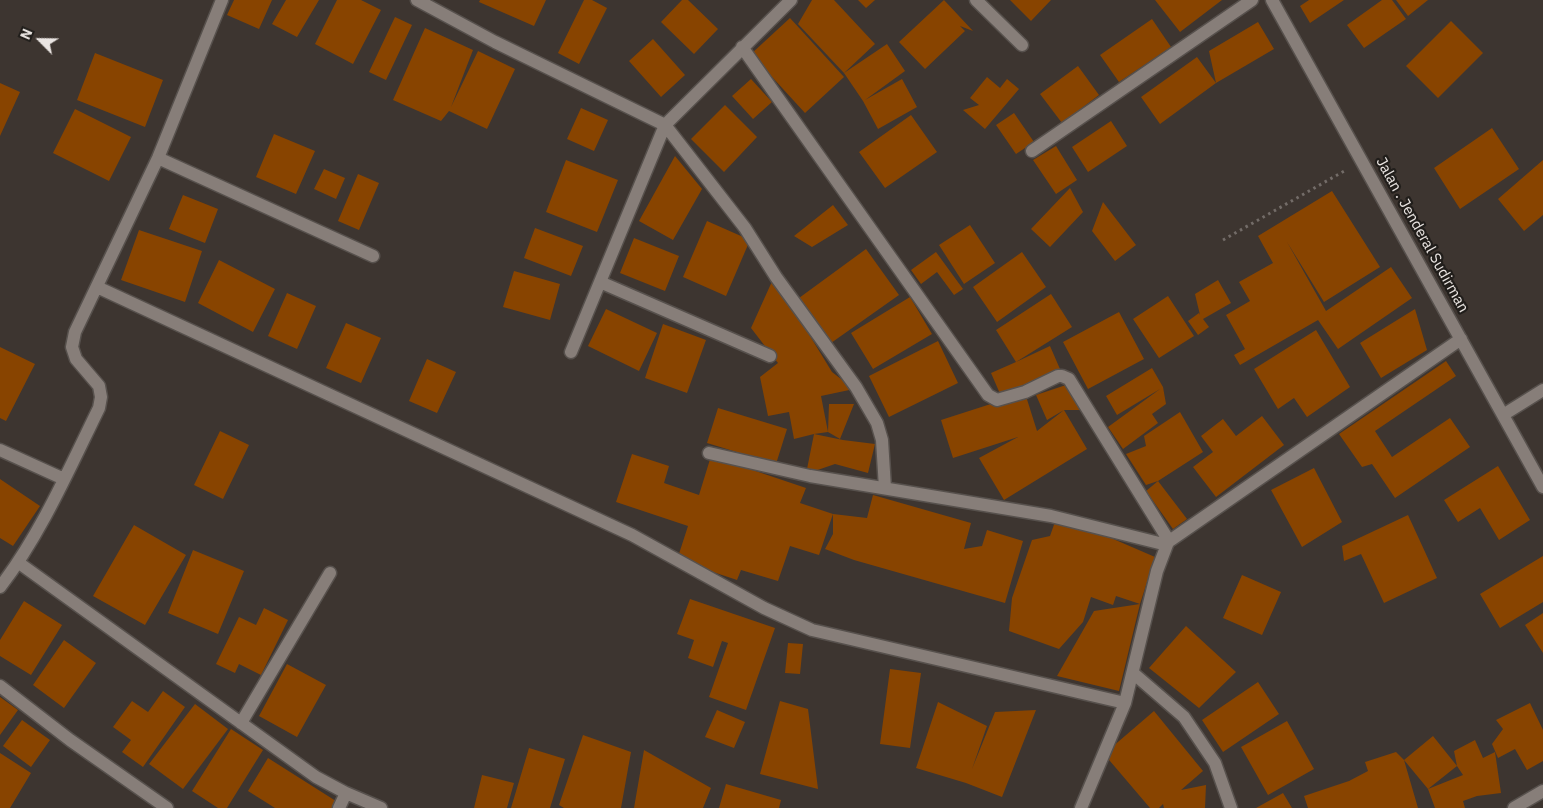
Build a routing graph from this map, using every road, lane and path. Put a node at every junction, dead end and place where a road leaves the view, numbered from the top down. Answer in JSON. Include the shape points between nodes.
{"nodes":[{"id":1,"x":222,"y":0,"type":"edge"},
{"id":2,"x":417,"y":0,"type":"edge"},
{"id":3,"x":791,"y":0,"type":"edge"},
{"id":4,"x":976,"y":0,"type":"edge"},
{"id":5,"x":1252,"y":0,"type":"edge"},
{"id":6,"x":1272,"y":0,"type":"edge"},
{"id":7,"x":1022,"y":45,"type":"dead end"},
{"id":8,"x":742,"y":47,"type":"junction"},
{"id":9,"x":665,"y":125,"type":"junction"},
{"id":10,"x":1032,"y":151,"type":"dead end"},
{"id":11,"x":158,"y":158,"type":"junction"},
{"id":12,"x":1362,"y":161,"type":"junction"},
{"id":13,"x":1223,"y":240,"type":"dead end"},
{"id":14,"x":373,"y":256,"type":"dead end"},
{"id":15,"x":600,"y":282,"type":"junction"},
{"id":16,"x":97,"y":287,"type":"junction"},
{"id":17,"x":1461,"y":339,"type":"junction"},
{"id":18,"x":570,"y":352,"type":"dead end"},
{"id":19,"x":770,"y":356,"type":"dead end"},
{"id":20,"x":1543,"y":390,"type":"edge"},
{"id":21,"x":1503,"y":415,"type":"junction"},
{"id":22,"x":0,"y":450,"type":"edge"},
{"id":23,"x":709,"y":453,"type":"dead end"},
{"id":24,"x":64,"y":479,"type":"junction"},
{"id":25,"x":1543,"y":487,"type":"edge"},
{"id":26,"x":885,"y":488,"type":"junction"},
{"id":27,"x":1168,"y":543,"type":"junction"},
{"id":28,"x":19,"y":563,"type":"junction"},
{"id":29,"x":330,"y":573,"type":"dead end"},
{"id":30,"x":0,"y":587,"type":"edge"},
{"id":31,"x":1133,"y":673,"type":"junction"},
{"id":32,"x":0,"y":686,"type":"edge"},
{"id":33,"x":1125,"y":703,"type":"junction"},
{"id":34,"x":242,"y":723,"type":"junction"},
{"id":35,"x":1543,"y":791,"type":"edge"},
{"id":36,"x":346,"y":794,"type":"junction"},
{"id":37,"x":167,"y":808,"type":"edge"},
{"id":38,"x":338,"y":808,"type":"edge"},
{"id":39,"x":381,"y":808,"type":"edge"},
{"id":40,"x":1081,"y":808,"type":"edge"},
{"id":41,"x":1231,"y":808,"type":"edge"},
{"id":42,"x":1514,"y":808,"type":"edge"}],
"edges":[{"from":1,"to":11,"type":"street"},
{"from":2,"to":9,"type":"street"},
{"from":3,"to":8,"type":"street"},
{"from":4,"to":7,"type":"street"},
{"from":5,"to":10,"type":"street"},
{"from":6,"to":12,"type":"street","name":"Jalan . Jenderal Sudirman"},
{"from":8,"to":9,"type":"street"},
{"from":8,"to":27,"type":"street","via":[[988,395],[997,400],[1025,392],[1058,376],[1069,379]]},
{"from":9,"to":15,"type":"street"},
{"from":9,"to":26,"type":"street","via":[[745,228],[776,277],[856,387],[877,423],[882,440]]},
{"from":11,"to":14,"type":"street"},
{"from":11,"to":16,"type":"street"},
{"from":12,"to":13,"type":"path"},
{"from":12,"to":17,"type":"street","name":"Jalan . Jenderal Sudirman"},
{"from":15,"to":18,"type":"street"},
{"from":15,"to":19,"type":"street"},
{"from":16,"to":24,"type":"street","via":[[74,332],[72,347],[76,359],[99,386],[101,397],[99,408]]},
{"from":16,"to":33,"type":"street","via":[[632,535],[764,608],[812,630]]},
{"from":17,"to":21,"type":"street","name":"Jalan . Jenderal Sudirman"},
{"from":17,"to":27,"type":"street"},
{"from":20,"to":21,"type":"street"},
{"from":21,"to":25,"type":"street","name":"Jalan . Jenderal Sudirman"},
{"from":22,"to":24,"type":"street"},
{"from":23,"to":26,"type":"street","via":[[810,476]]},
{"from":24,"to":28,"type":"street"},
{"from":26,"to":27,"type":"street","via":[[1051,516]]},
{"from":27,"to":31,"type":"street","via":[[1157,571]]},
{"from":28,"to":30,"type":"street"},
{"from":28,"to":34,"type":"street"},
{"from":29,"to":34,"type":"street"},
{"from":31,"to":33,"type":"street"},
{"from":31,"to":41,"type":"street","via":[[1184,717],[1215,763]]},
{"from":32,"to":37,"type":"street"},
{"from":33,"to":40,"type":"street"},
{"from":34,"to":36,"type":"street","via":[[316,777]]},
{"from":35,"to":42,"type":"street"},
{"from":36,"to":38,"type":"street"},
{"from":36,"to":39,"type":"street"}]}
